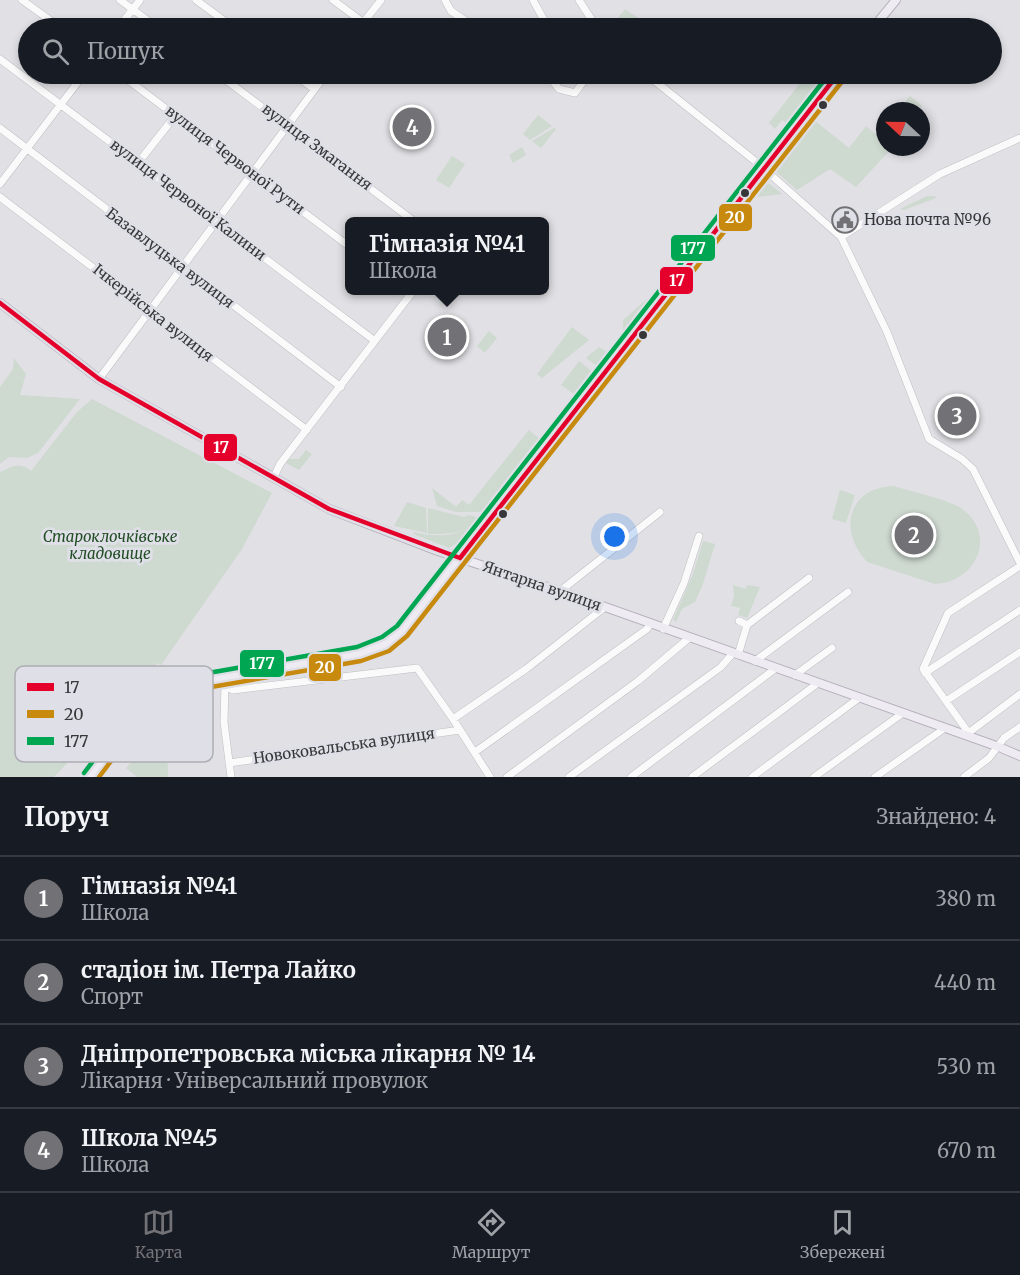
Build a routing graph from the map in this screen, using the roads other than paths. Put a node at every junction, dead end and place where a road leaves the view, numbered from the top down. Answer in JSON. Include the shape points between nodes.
{"nodes":[{"id":1,"x":22,"y":0,"type":"edge"},
{"id":2,"x":120,"y":0,"type":"edge"},
{"id":3,"x":140,"y":0,"type":"edge"},
{"id":4,"x":196,"y":0,"type":"edge"},
{"id":5,"x":333,"y":0,"type":"edge"},
{"id":6,"x":381,"y":0,"type":"edge"},
{"id":7,"x":445,"y":0,"type":"edge"},
{"id":8,"x":533,"y":0,"type":"edge"},
{"id":9,"x":579,"y":0,"type":"edge"},
{"id":10,"x":896,"y":0,"type":"edge"},
{"id":11,"x":133,"y":10,"type":"junction"},
{"id":12,"x":47,"y":18,"type":"edge"},
{"id":13,"x":126,"y":18,"type":"edge"},
{"id":14,"x":144,"y":18,"type":"edge"},
{"id":15,"x":220,"y":18,"type":"edge"},
{"id":16,"x":353,"y":18,"type":"edge"},
{"id":17,"x":368,"y":18,"type":"edge"},
{"id":18,"x":461,"y":18,"type":"edge"},
{"id":19,"x":543,"y":18,"type":"edge"},
{"id":20,"x":591,"y":18,"type":"edge"},
{"id":21,"x":881,"y":18,"type":"edge"},
{"id":22,"x":0,"y":59,"type":"edge"},
{"id":23,"x":18,"y":72,"type":"edge"},
{"id":24,"x":34,"y":84,"type":"edge"},
{"id":25,"x":76,"y":84,"type":"edge"},
{"id":26,"x":133,"y":84,"type":"edge"},
{"id":27,"x":232,"y":84,"type":"edge"},
{"id":28,"x":307,"y":84,"type":"edge"},
{"id":29,"x":318,"y":84,"type":"edge"},
{"id":30,"x":555,"y":84,"type":"edge"},
{"id":31,"x":582,"y":84,"type":"edge"},
{"id":32,"x":658,"y":84,"type":"edge"},
{"id":33,"x":830,"y":84,"type":"edge"},
{"id":34,"x":314,"y":89,"type":"junction"},
{"id":35,"x":61,"y":104,"type":"junction"},
{"id":36,"x":175,"y":116,"type":"junction"},
{"id":37,"x":289,"y":126,"type":"junction"},
{"id":38,"x":0,"y":128,"type":"edge"},
{"id":39,"x":1020,"y":138,"type":"edge"},
{"id":40,"x":27,"y":149,"type":"junction"},
{"id":41,"x":138,"y":163,"type":"junction"},
{"id":42,"x":763,"y":169,"type":"junction"},
{"id":43,"x":253,"y":172,"type":"junction"},
{"id":44,"x":0,"y":184,"type":"edge"},
{"id":45,"x":0,"y":197,"type":"edge"},
{"id":46,"x":408,"y":217,"type":"edge"},
{"id":47,"x":216,"y":221,"type":"junction"},
{"id":48,"x":841,"y":237,"type":"junction"},
{"id":49,"x":345,"y":243,"type":"edge"},
{"id":50,"x":182,"y":267,"type":"junction"},
{"id":51,"x":408,"y":295,"type":"edge"},
{"id":52,"x":0,"y":303,"type":"edge"},
{"id":53,"x":149,"y":310,"type":"junction"},
{"id":54,"x":375,"y":341,"type":"junction"},
{"id":55,"x":99,"y":379,"type":"junction"},
{"id":56,"x":341,"y":387,"type":"junction"},
{"id":57,"x":307,"y":430,"type":"junction"},
{"id":58,"x":274,"y":477,"type":"junction"},
{"id":59,"x":660,"y":512,"type":"dead end"},
{"id":60,"x":699,"y":536,"type":"dead end"},
{"id":61,"x":460,"y":558,"type":"junction"},
{"id":62,"x":1020,"y":565,"type":"edge"},
{"id":63,"x":809,"y":578,"type":"dead end"},
{"id":64,"x":563,"y":592,"type":"junction"},
{"id":65,"x":848,"y":592,"type":"dead end"},
{"id":66,"x":605,"y":608,"type":"junction"},
{"id":67,"x":1020,"y":610,"type":"edge"},
{"id":68,"x":739,"y":621,"type":"dead end"},
{"id":69,"x":650,"y":624,"type":"junction"},
{"id":70,"x":747,"y":625,"type":"junction"},
{"id":71,"x":663,"y":629,"type":"junction"},
{"id":72,"x":689,"y":638,"type":"junction"},
{"id":73,"x":832,"y":648,"type":"dead end"},
{"id":74,"x":1020,"y":652,"type":"edge"},
{"id":75,"x":735,"y":654,"type":"junction"},
{"id":76,"x":755,"y":661,"type":"junction"},
{"id":77,"x":776,"y":668,"type":"junction"},
{"id":78,"x":924,"y":671,"type":"junction"},
{"id":79,"x":795,"y":675,"type":"junction"},
{"id":80,"x":224,"y":682,"type":"junction"},
{"id":81,"x":213,"y":683,"type":"edge"},
{"id":82,"x":818,"y":683,"type":"junction"},
{"id":83,"x":1020,"y":694,"type":"edge"},
{"id":84,"x":859,"y":698,"type":"junction"},
{"id":85,"x":946,"y":701,"type":"junction"},
{"id":86,"x":903,"y":713,"type":"junction"},
{"id":87,"x":453,"y":719,"type":"junction"},
{"id":88,"x":1020,"y":727,"type":"edge"},
{"id":89,"x":945,"y":728,"type":"junction"},
{"id":90,"x":460,"y":730,"type":"junction"},
{"id":91,"x":967,"y":734,"type":"junction"},
{"id":92,"x":999,"y":747,"type":"junction"},
{"id":93,"x":475,"y":752,"type":"junction"},
{"id":94,"x":1020,"y":756,"type":"edge"},
{"id":95,"x":101,"y":762,"type":"edge"},
{"id":96,"x":229,"y":763,"type":"junction"},
{"id":97,"x":90,"y":777,"type":"edge"},
{"id":98,"x":231,"y":777,"type":"edge"},
{"id":99,"x":490,"y":777,"type":"edge"},
{"id":100,"x":507,"y":777,"type":"edge"},
{"id":101,"x":569,"y":777,"type":"edge"},
{"id":102,"x":631,"y":777,"type":"edge"},
{"id":103,"x":692,"y":777,"type":"edge"},
{"id":104,"x":752,"y":777,"type":"edge"},
{"id":105,"x":814,"y":777,"type":"edge"},
{"id":106,"x":875,"y":777,"type":"edge"},
{"id":107,"x":964,"y":777,"type":"edge"}],
"edges":[{"from":1,"to":12,"type":"street"},
{"from":2,"to":11,"type":"street"},
{"from":3,"to":11,"type":"street"},
{"from":4,"to":15,"type":"street"},
{"from":5,"to":16,"type":"street"},
{"from":6,"to":17,"type":"street"},
{"from":7,"to":18,"type":"street"},
{"from":8,"to":19,"type":"street"},
{"from":9,"to":20,"type":"street"},
{"from":10,"to":21,"type":"main road"},
{"from":11,"to":13,"type":"street"},
{"from":11,"to":14,"type":"street"},
{"from":22,"to":23,"type":"street","name":"вулиця Червоної Калини"},
{"from":24,"to":35,"type":"street","name":"вулиця Червоної Калини"},
{"from":25,"to":35,"type":"street"},
{"from":26,"to":36,"type":"street","name":"вулиця Червоної Рути"},
{"from":27,"to":37,"type":"street","name":"вулиця Змагання"},
{"from":28,"to":34,"type":"street"},
{"from":29,"to":34,"type":"street"},
{"from":30,"to":31,"type":"street","via":[[575,93]]},
{"from":32,"to":42,"type":"street"},
{"from":33,"to":42,"type":"main road"},
{"from":34,"to":37,"type":"street"},
{"from":35,"to":40,"type":"street"},
{"from":35,"to":41,"type":"street","name":"вулиця Червоної Калини"},
{"from":36,"to":41,"type":"street"},
{"from":36,"to":43,"type":"street","name":"вулиця Червоної Рути"},
{"from":37,"to":43,"type":"street"},
{"from":37,"to":46,"type":"street","name":"вулиця Змагання"},
{"from":38,"to":40,"type":"street","name":"Базавлуцька вулиця"},
{"from":39,"to":48,"type":"street","via":[[940,174]]},
{"from":40,"to":44,"type":"street"},
{"from":40,"to":50,"type":"street","name":"Базавлуцька вулиця"},
{"from":41,"to":47,"type":"street","name":"вулиця Червоної Калини"},
{"from":42,"to":48,"type":"street"},
{"from":42,"to":61,"type":"main road"},
{"from":43,"to":47,"type":"street"},
{"from":43,"to":49,"type":"street","name":"вулиця Червоної Рути"},
{"from":45,"to":53,"type":"street","name":"Ічкерійська вулиця"},
{"from":47,"to":50,"type":"street"},
{"from":47,"to":54,"type":"street","name":"вулиця Червоної Калини"},
{"from":48,"to":62,"type":"street","via":[[887,332],[929,439],[973,469]]},
{"from":50,"to":53,"type":"street"},
{"from":50,"to":56,"type":"street","name":"Базавлуцька вулиця"},
{"from":51,"to":54,"type":"street"},
{"from":52,"to":55,"type":"main road","name":"Янтарна вулиця"},
{"from":53,"to":55,"type":"street"},
{"from":53,"to":57,"type":"street","name":"Ічкерійська вулиця"},
{"from":54,"to":56,"type":"street"},
{"from":55,"to":58,"type":"main road","name":"Янтарна вулиця"},
{"from":56,"to":57,"type":"street"},
{"from":57,"to":58,"type":"street"},
{"from":58,"to":61,"type":"main road","name":"Янтарна вулиця","via":[[329,509]]},
{"from":59,"to":64,"type":"street"},
{"from":60,"to":71,"type":"street"},
{"from":61,"to":64,"type":"main road","name":"Янтарна вулиця"},
{"from":61,"to":80,"type":"main road","via":[[410,623],[386,644],[359,654]]},
{"from":62,"to":78,"type":"street","via":[[948,613]]},
{"from":63,"to":70,"type":"street"},
{"from":64,"to":66,"type":"main road","name":"Янтарна вулиця"},
{"from":65,"to":76,"type":"street"},
{"from":66,"to":69,"type":"main road","name":"Янтарна вулиця"},
{"from":66,"to":87,"type":"street"},
{"from":67,"to":78,"type":"street"},
{"from":68,"to":70,"type":"street"},
{"from":69,"to":71,"type":"main road","name":"Янтарна вулиця"},
{"from":69,"to":93,"type":"street"},
{"from":70,"to":75,"type":"street"},
{"from":71,"to":72,"type":"main road","name":"Янтарна вулиця"},
{"from":72,"to":75,"type":"main road","name":"Янтарна вулиця"},
{"from":72,"to":100,"type":"street","via":[[638,681]]},
{"from":73,"to":79,"type":"street"},
{"from":74,"to":85,"type":"street"},
{"from":75,"to":76,"type":"main road","name":"Янтарна вулиця"},
{"from":75,"to":101,"type":"street"},
{"from":76,"to":77,"type":"main road","name":"Янтарна вулиця"},
{"from":77,"to":79,"type":"main road","name":"Янтарна вулиця"},
{"from":77,"to":102,"type":"street"},
{"from":78,"to":85,"type":"street"},
{"from":79,"to":82,"type":"main road","name":"Янтарна вулиця"},
{"from":80,"to":81,"type":"main road"},
{"from":80,"to":87,"type":"street","via":[[233,690],[417,668]]},
{"from":80,"to":96,"type":"street"},
{"from":82,"to":84,"type":"main road","name":"Янтарна вулиця"},
{"from":82,"to":103,"type":"street"},
{"from":83,"to":91,"type":"street"},
{"from":84,"to":86,"type":"main road","name":"Янтарна вулиця"},
{"from":84,"to":104,"type":"street"},
{"from":85,"to":91,"type":"street"},
{"from":86,"to":89,"type":"main road","name":"Янтарна вулиця"},
{"from":86,"to":105,"type":"street"},
{"from":87,"to":90,"type":"street"},
{"from":88,"to":92,"type":"street","via":[[1004,738]]},
{"from":89,"to":91,"type":"main road","name":"Янтарна вулиця"},
{"from":89,"to":106,"type":"street"},
{"from":90,"to":93,"type":"street"},
{"from":90,"to":96,"type":"street","name":"Новоковальська вулиця"},
{"from":91,"to":92,"type":"main road","name":"Янтарна вулиця"},
{"from":92,"to":94,"type":"main road","name":"Янтарна вулиця"},
{"from":92,"to":107,"type":"street"},
{"from":93,"to":99,"type":"street"},
{"from":95,"to":97,"type":"main road"},
{"from":96,"to":98,"type":"street"}]}
